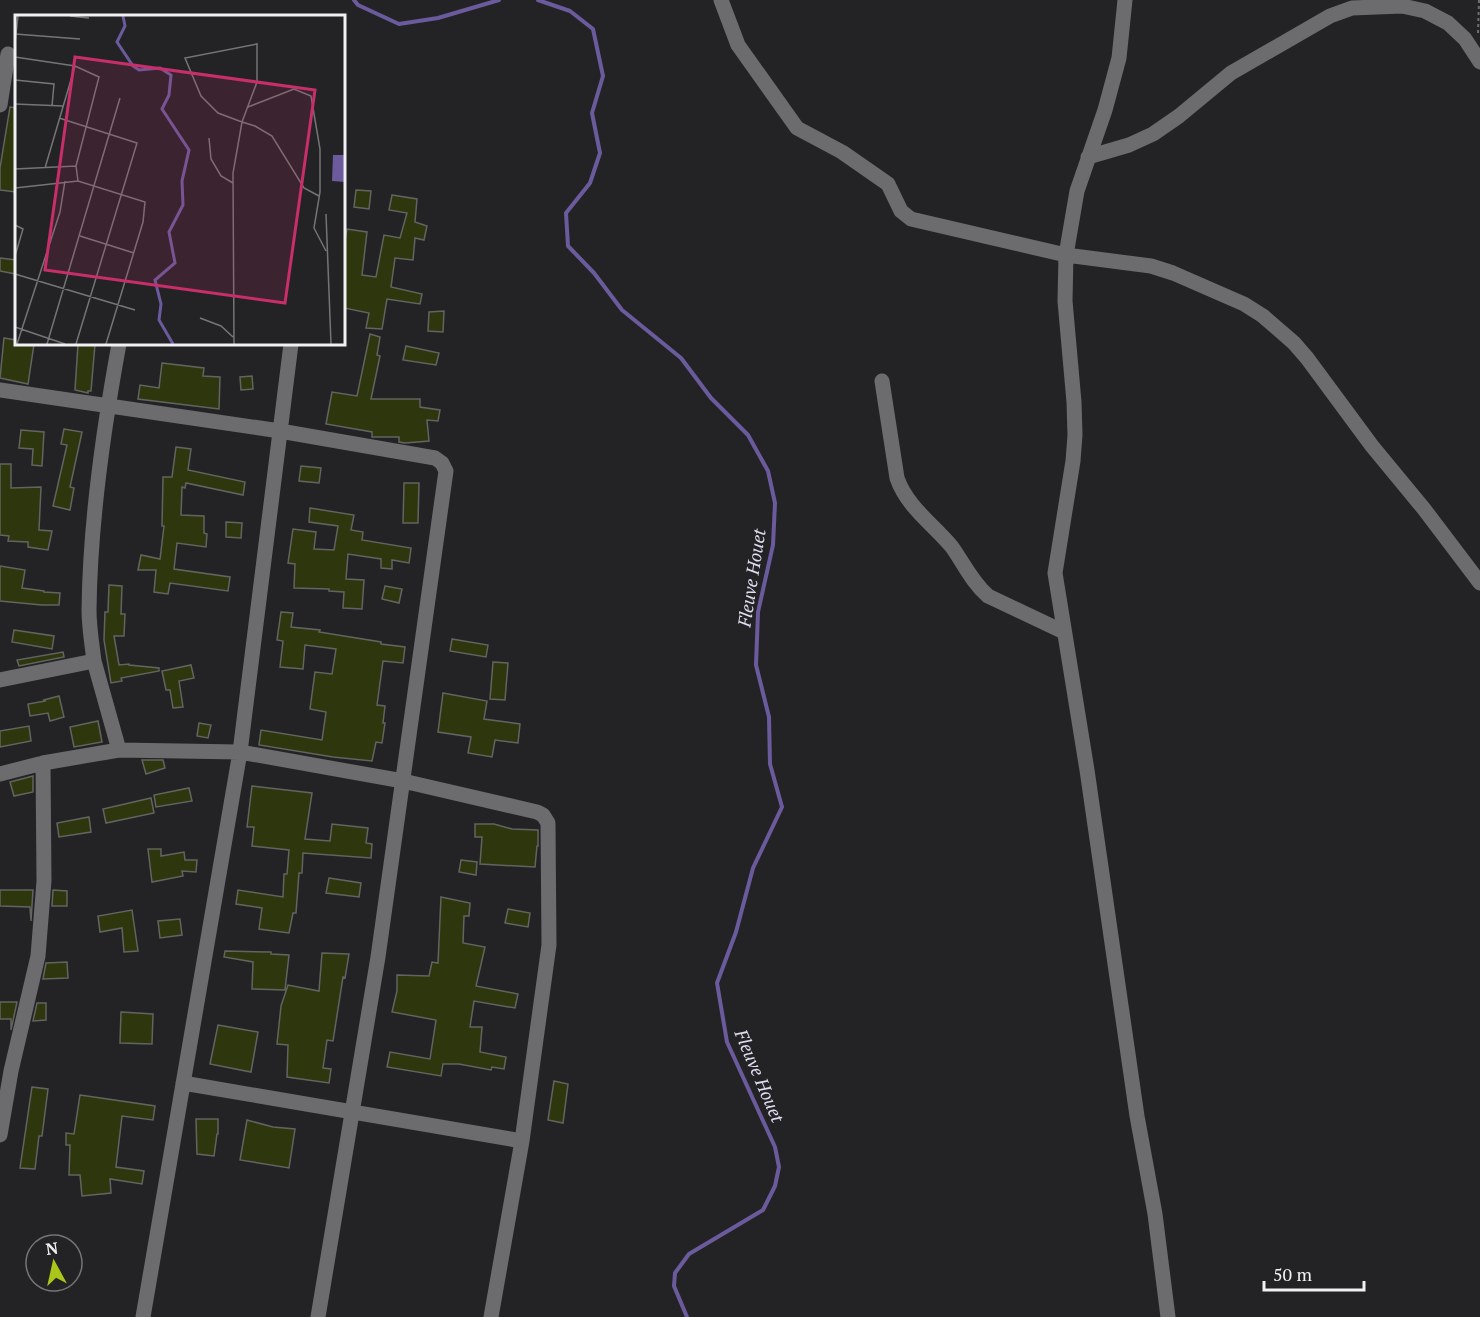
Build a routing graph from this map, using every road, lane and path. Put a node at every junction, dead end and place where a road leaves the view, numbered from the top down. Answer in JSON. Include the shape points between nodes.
{"nodes":[{"id":1,"x":721,"y":0,"type":"edge"},
{"id":2,"x":1125,"y":0,"type":"edge"},
{"id":3,"x":1479,"y":0,"type":"edge"},
{"id":4,"x":8,"y":55,"type":"edge"},
{"id":5,"x":1478,"y":58,"type":"edge"},
{"id":6,"x":0,"y":105,"type":"edge"},
{"id":7,"x":1088,"y":157,"type":"junction"},
{"id":8,"x":1066,"y":255,"type":"junction"},
{"id":9,"x":119,"y":345,"type":"edge"},
{"id":10,"x":291,"y":345,"type":"edge"},
{"id":11,"x":882,"y":381,"type":"dead end"},
{"id":12,"x":0,"y":390,"type":"edge"},
{"id":13,"x":108,"y":405,"type":"junction"},
{"id":14,"x":280,"y":431,"type":"junction"},
{"id":15,"x":1480,"y":583,"type":"edge"},
{"id":16,"x":1064,"y":632,"type":"junction"},
{"id":17,"x":94,"y":661,"type":"junction"},
{"id":18,"x":0,"y":680,"type":"edge"},
{"id":19,"x":119,"y":750,"type":"junction"},
{"id":20,"x":240,"y":752,"type":"junction"},
{"id":21,"x":43,"y":763,"type":"junction"},
{"id":22,"x":0,"y":774,"type":"edge"},
{"id":23,"x":403,"y":782,"type":"junction"},
{"id":24,"x":183,"y":1083,"type":"junction"},
{"id":25,"x":352,"y":1111,"type":"junction"},
{"id":26,"x":0,"y":1135,"type":"edge"},
{"id":27,"x":522,"y":1141,"type":"junction"},
{"id":28,"x":143,"y":1317,"type":"edge"},
{"id":29,"x":318,"y":1317,"type":"edge"},
{"id":30,"x":491,"y":1317,"type":"edge"},
{"id":31,"x":1168,"y":1317,"type":"edge"}],
"edges":[{"from":1,"to":8,"type":"street","via":[[738,45],[797,128],[842,152],[888,184],[901,211],[911,219]]},
{"from":2,"to":7,"type":"street","via":[[1119,58]]},
{"from":3,"to":5,"type":"path"},
{"from":4,"to":6,"type":"street"},
{"from":5,"to":7,"type":"street","via":[[1448,23],[1425,11],[1402,6],[1352,8],[1330,16],[1231,73],[1153,134]]},
{"from":7,"to":8,"type":"street","via":[[1077,191]]},
{"from":8,"to":15,"type":"street","via":[[1151,266],[1244,304],[1263,316],[1301,350]]},
{"from":8,"to":16,"type":"street","via":[[1065,301],[1075,435],[1055,573]]},
{"from":9,"to":13,"type":"street"},
{"from":10,"to":14,"type":"street"},
{"from":11,"to":16,"type":"street","via":[[897,478],[910,503],[942,536],[988,596]]},
{"from":12,"to":13,"type":"street"},
{"from":13,"to":14,"type":"street"},
{"from":13,"to":17,"type":"street","via":[[92,548],[89,612]]},
{"from":14,"to":20,"type":"street"},
{"from":14,"to":23,"type":"street","via":[[435,458],[446,471]]},
{"from":16,"to":31,"type":"street"},
{"from":17,"to":18,"type":"street"},
{"from":17,"to":19,"type":"street"},
{"from":19,"to":20,"type":"street"},
{"from":19,"to":21,"type":"street"},
{"from":20,"to":23,"type":"street"},
{"from":20,"to":24,"type":"street"},
{"from":21,"to":22,"type":"street"},
{"from":21,"to":26,"type":"street","via":[[44,881],[38,956]]},
{"from":23,"to":25,"type":"street"},
{"from":23,"to":27,"type":"street","via":[[537,812],[548,824],[549,945]]},
{"from":24,"to":25,"type":"street"},
{"from":24,"to":28,"type":"street"},
{"from":25,"to":27,"type":"street"},
{"from":25,"to":29,"type":"street"},
{"from":27,"to":30,"type":"street"}]}
